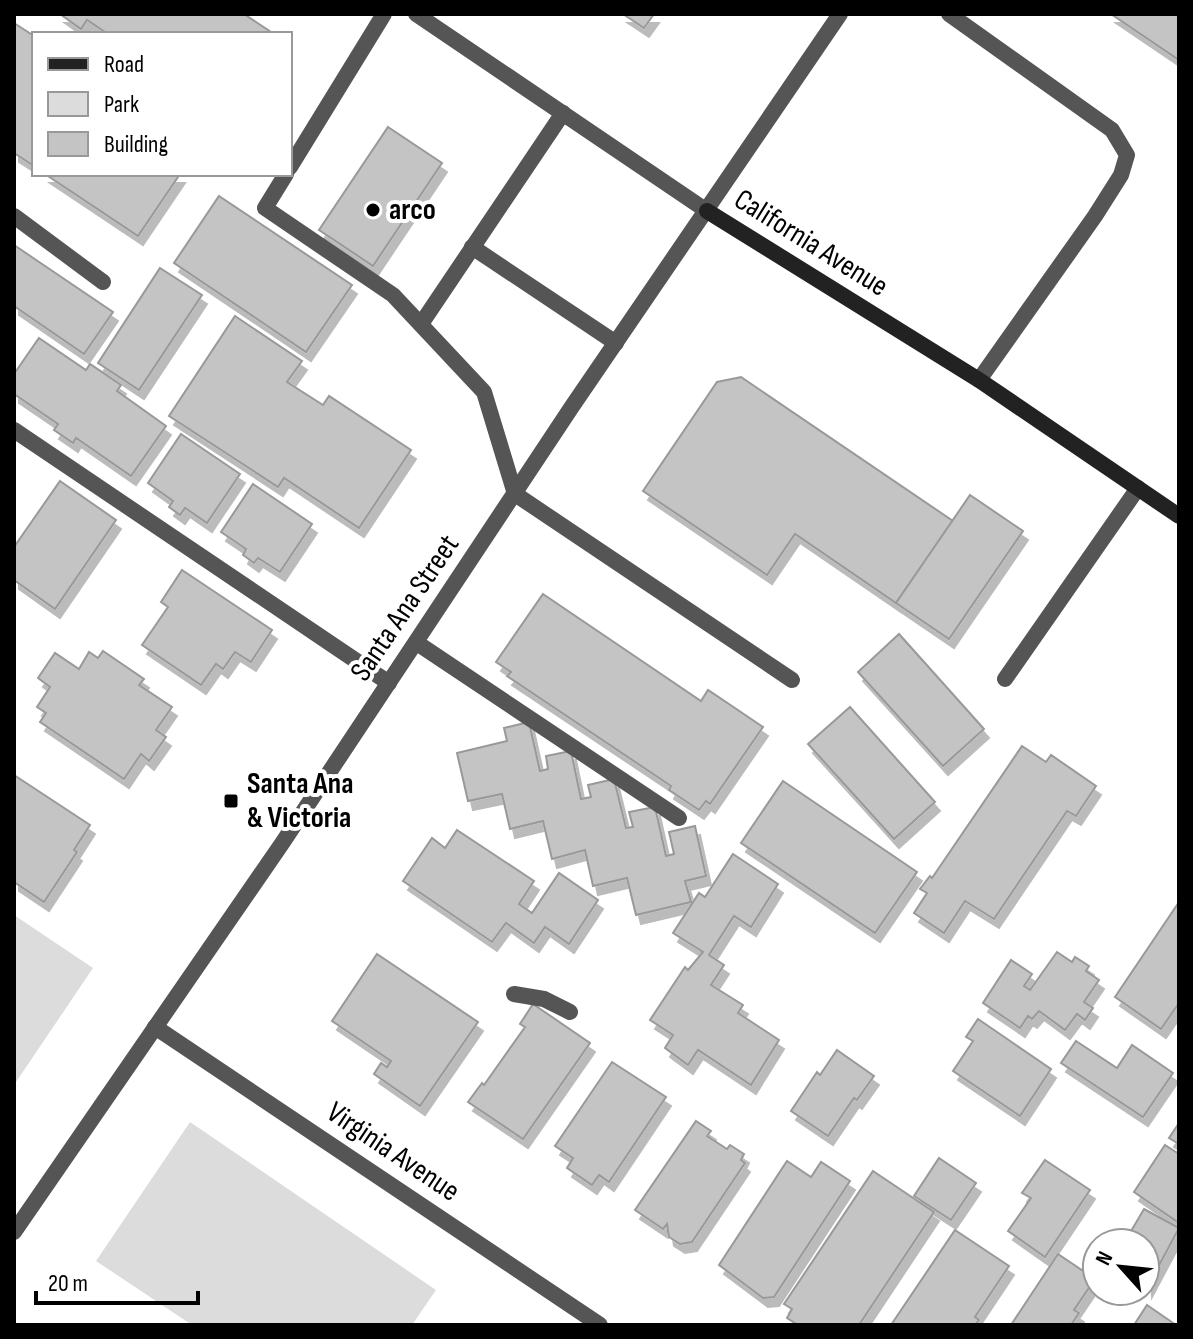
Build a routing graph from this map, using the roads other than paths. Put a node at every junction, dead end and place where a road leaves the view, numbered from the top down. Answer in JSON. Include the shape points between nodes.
{"nodes":[{"id":1,"x":384,"y":14,"type":"edge"},
{"id":2,"x":416,"y":14,"type":"edge"},
{"id":3,"x":840,"y":14,"type":"edge"},
{"id":4,"x":949,"y":14,"type":"edge"},
{"id":5,"x":563,"y":113,"type":"junction"},
{"id":6,"x":292,"y":164,"type":"edge"},
{"id":7,"x":285,"y":176,"type":"edge"},
{"id":8,"x":707,"y":211,"type":"junction"},
{"id":9,"x":14,"y":216,"type":"edge"},
{"id":10,"x":472,"y":247,"type":"junction"},
{"id":11,"x":103,"y":282,"type":"dead end"},
{"id":12,"x":421,"y":324,"type":"junction"},
{"id":13,"x":616,"y":343,"type":"junction"},
{"id":14,"x":979,"y":380,"type":"junction"},
{"id":15,"x":14,"y":430,"type":"edge"},
{"id":16,"x":1138,"y":488,"type":"junction"},
{"id":17,"x":515,"y":494,"type":"junction"},
{"id":18,"x":1179,"y":516,"type":"edge"},
{"id":19,"x":417,"y":643,"type":"junction"},
{"id":20,"x":1005,"y":679,"type":"dead end"},
{"id":21,"x":792,"y":680,"type":"dead end"},
{"id":22,"x":389,"y":683,"type":"junction"},
{"id":23,"x":679,"y":818,"type":"dead end"},
{"id":24,"x":514,"y":994,"type":"dead end"},
{"id":25,"x":570,"y":1012,"type":"dead end"},
{"id":26,"x":155,"y":1027,"type":"junction"},
{"id":27,"x":14,"y":1232,"type":"edge"},
{"id":28,"x":600,"y":1325,"type":"edge"}],
"edges":[{"from":1,"to":6,"type":"street"},
{"from":2,"to":5,"type":"street","name":"California Avenue"},
{"from":3,"to":8,"type":"street","name":"Santa Ana Street"},
{"from":4,"to":14,"type":"street","via":[[1112,130],[1127,155],[1095,216]]},
{"from":5,"to":8,"type":"street","name":"California Avenue"},
{"from":5,"to":10,"type":"street"},
{"from":7,"to":12,"type":"street","via":[[265,208],[393,295]]},
{"from":8,"to":13,"type":"street","name":"Santa Ana Street"},
{"from":8,"to":14,"type":"main road","name":"California Avenue"},
{"from":9,"to":11,"type":"street"},
{"from":10,"to":12,"type":"street"},
{"from":10,"to":13,"type":"street"},
{"from":12,"to":17,"type":"street","via":[[484,392]]},
{"from":13,"to":17,"type":"street","name":"Santa Ana Street"},
{"from":14,"to":16,"type":"main road","name":"California Avenue"},
{"from":15,"to":22,"type":"street"},
{"from":16,"to":18,"type":"main road","name":"California Avenue"},
{"from":16,"to":20,"type":"street"},
{"from":17,"to":19,"type":"street","name":"Santa Ana Street"},
{"from":17,"to":21,"type":"street"},
{"from":19,"to":22,"type":"street","name":"Santa Ana Street"},
{"from":19,"to":23,"type":"street"},
{"from":22,"to":26,"type":"street","name":"Santa Ana Street"},
{"from":24,"to":25,"type":"street","via":[[544,999]]},
{"from":26,"to":27,"type":"street","name":"Santa Ana Street"},
{"from":26,"to":28,"type":"street","name":"Virginia Avenue"}]}
